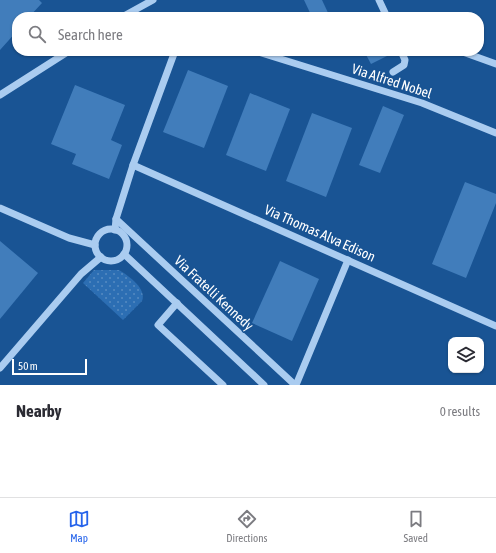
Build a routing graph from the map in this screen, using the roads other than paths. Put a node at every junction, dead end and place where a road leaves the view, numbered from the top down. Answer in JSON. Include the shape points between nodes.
{"nodes":[{"id":1,"x":153,"y":0,"type":"edge"},
{"id":2,"x":379,"y":0,"type":"edge"},
{"id":3,"x":131,"y":12,"type":"edge"},
{"id":4,"x":385,"y":12,"type":"edge"},
{"id":5,"x":61,"y":56,"type":"edge"},
{"id":6,"x":174,"y":56,"type":"edge"},
{"id":7,"x":271,"y":56,"type":"edge"},
{"id":8,"x":403,"y":56,"type":"edge"},
{"id":9,"x":474,"y":56,"type":"edge"},
{"id":10,"x":496,"y":64,"type":"edge"},
{"id":11,"x":393,"y":72,"type":"dead end"},
{"id":12,"x":0,"y":95,"type":"edge"},
{"id":13,"x":496,"y":133,"type":"edge"},
{"id":14,"x":133,"y":164,"type":"junction"},
{"id":15,"x":0,"y":208,"type":"edge"},
{"id":16,"x":116,"y":219,"type":"junction"},
{"id":17,"x":114,"y":230,"type":"junction"},
{"id":18,"x":95,"y":245,"type":"junction"},
{"id":19,"x":124,"y":254,"type":"junction"},
{"id":20,"x":101,"y":257,"type":"junction"},
{"id":21,"x":348,"y":260,"type":"junction"},
{"id":22,"x":177,"y":303,"type":"junction"},
{"id":23,"x":496,"y":326,"type":"edge"},
{"id":24,"x":0,"y":368,"type":"edge"},
{"id":25,"x":223,"y":385,"type":"edge"},
{"id":26,"x":264,"y":385,"type":"edge"},
{"id":27,"x":296,"y":385,"type":"edge"}],
"edges":[{"from":1,"to":3,"type":"street"},
{"from":2,"to":4,"type":"street"},
{"from":5,"to":12,"type":"street"},
{"from":6,"to":14,"type":"street"},
{"from":7,"to":13,"type":"street","name":"Via Alfred Nobel","via":[[422,103]]},
{"from":8,"to":11,"type":"street","via":[[404,65]]},
{"from":9,"to":10,"type":"street"},
{"from":14,"to":16,"type":"street"},
{"from":14,"to":21,"type":"street","name":"Via Thomas Alva Edison"},
{"from":15,"to":18,"type":"street","via":[[69,238]]},
{"from":16,"to":17,"type":"street"},
{"from":16,"to":27,"type":"street","name":"Via Fratelli Kennedy"},
{"from":17,"to":18,"type":"street","via":[[102,232]]},
{"from":17,"to":19,"type":"street","via":[[125,238]]},
{"from":18,"to":20,"type":"street"},
{"from":19,"to":20,"type":"street","via":[[113,260]]},
{"from":19,"to":22,"type":"street"},
{"from":20,"to":24,"type":"street","via":[[81,274]]},
{"from":21,"to":23,"type":"street","name":"Via Thomas Alva Edison"},
{"from":21,"to":27,"type":"street"},
{"from":22,"to":25,"type":"street","via":[[158,325]]},
{"from":22,"to":26,"type":"street"}]}
